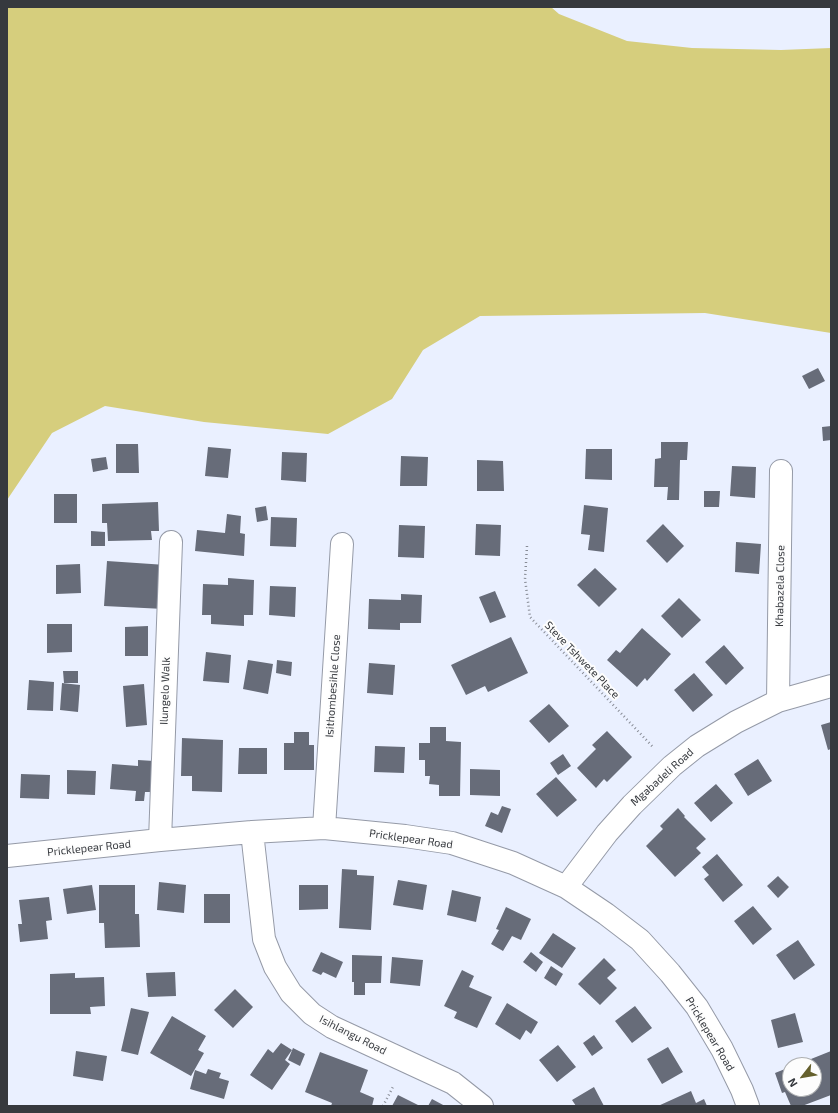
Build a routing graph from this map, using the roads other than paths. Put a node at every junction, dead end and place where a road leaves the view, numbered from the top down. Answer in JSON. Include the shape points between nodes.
{"nodes":[{"id":1,"x":781,"y":471,"type":"dead end"},
{"id":2,"x":171,"y":542,"type":"dead end"},
{"id":3,"x":342,"y":544,"type":"dead end"},
{"id":4,"x":831,"y":686,"type":"edge"},
{"id":5,"x":778,"y":701,"type":"junction"},
{"id":6,"x":324,"y":828,"type":"junction"},
{"id":7,"x":252,"y":832,"type":"junction"},
{"id":8,"x":160,"y":840,"type":"junction"},
{"id":9,"x":7,"y":856,"type":"edge"},
{"id":10,"x":566,"y":887,"type":"junction"},
{"id":11,"x":482,"y":1106,"type":"edge"},
{"id":12,"x":748,"y":1106,"type":"edge"}],
"edges":[{"from":1,"to":5,"type":"street","name":"Khabazela Close"},
{"from":2,"to":8,"type":"street","name":"Ilungelo Walk"},
{"from":3,"to":6,"type":"street","name":"Isithombesihle Close"},
{"from":4,"to":5,"type":"street","name":"Mgabadeli Road"},
{"from":5,"to":10,"type":"street","name":"Mgabadeli Road","via":[[723,730],[672,766],[622,816]]},
{"from":6,"to":7,"type":"street","name":"Pricklepear Road"},
{"from":6,"to":10,"type":"street","name":"Pricklepear Road","via":[[405,836],[452,844],[514,863]]},
{"from":7,"to":8,"type":"street","name":"Pricklepear Road"},
{"from":7,"to":11,"type":"street","name":"Isihlangu Road","via":[[264,939],[275,967],[291,993],[312,1014],[332,1027],[453,1083]]},
{"from":8,"to":9,"type":"street","name":"Pricklepear Road"},
{"from":10,"to":12,"type":"street","name":"Pricklepear Road","via":[[640,940],[670,973],[697,1007],[722,1049]]}]}
